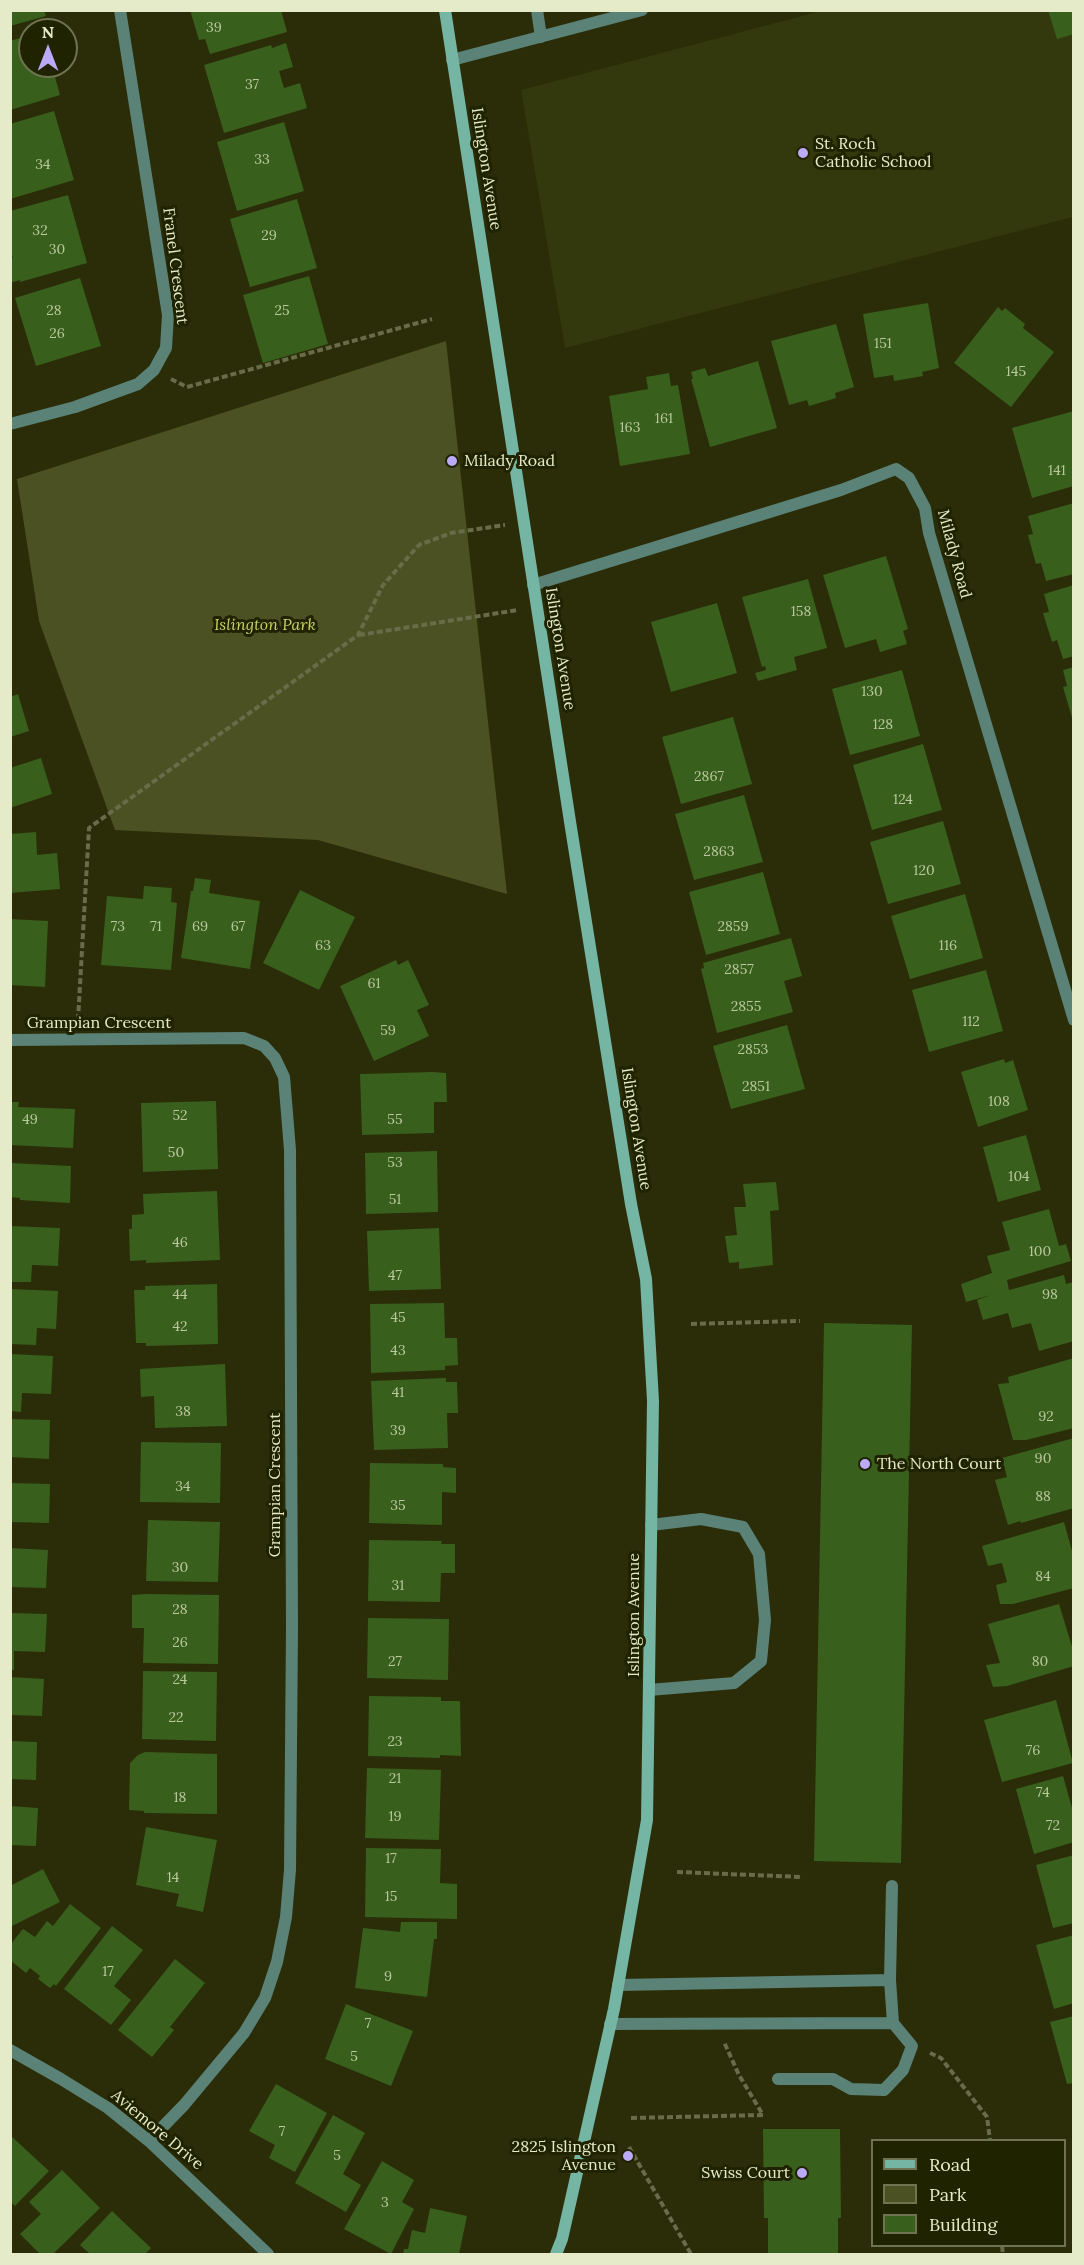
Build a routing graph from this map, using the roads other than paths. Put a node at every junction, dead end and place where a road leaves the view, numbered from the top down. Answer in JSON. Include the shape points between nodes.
{"nodes":[{"id":1,"x":120,"y":10,"type":"edge"},
{"id":2,"x":445,"y":10,"type":"edge"},
{"id":3,"x":537,"y":10,"type":"edge"},
{"id":4,"x":642,"y":10,"type":"edge"},
{"id":5,"x":541,"y":37,"type":"junction"},
{"id":6,"x":452,"y":60,"type":"junction"},
{"id":7,"x":10,"y":424,"type":"edge"},
{"id":8,"x":533,"y":585,"type":"junction"},
{"id":9,"x":1074,"y":1020,"type":"edge"},
{"id":10,"x":10,"y":1040,"type":"edge"},
{"id":11,"x":651,"y":1525,"type":"junction"},
{"id":12,"x":649,"y":1690,"type":"junction"},
{"id":13,"x":892,"y":1886,"type":"dead end"},
{"id":14,"x":890,"y":1980,"type":"junction"},
{"id":15,"x":618,"y":1984,"type":"junction"},
{"id":16,"x":893,"y":2023,"type":"junction"},
{"id":17,"x":610,"y":2024,"type":"junction"},
{"id":18,"x":10,"y":2050,"type":"edge"},
{"id":19,"x":778,"y":2079,"type":"dead end"},
{"id":20,"x":149,"y":2141,"type":"junction"},
{"id":21,"x":268,"y":2254,"type":"edge"},
{"id":22,"x":556,"y":2254,"type":"edge"}],
"edges":[{"from":1,"to":7,"type":"street","name":"Franel Crescent","via":[[168,315],[166,348],[154,370],[138,384],[75,407]]},
{"from":2,"to":6,"type":"main road","name":"Islington Avenue"},
{"from":3,"to":5,"type":"street"},
{"from":4,"to":5,"type":"street"},
{"from":5,"to":6,"type":"street"},
{"from":6,"to":8,"type":"main road","name":"Islington Avenue"},
{"from":8,"to":9,"type":"street","name":"Milady Road","via":[[896,470],[909,478],[925,508],[929,533]]},
{"from":8,"to":11,"type":"main road","name":"Islington Avenue","via":[[646,1280],[653,1401]]},
{"from":10,"to":20,"type":"street","name":"Grampian Crescent","via":[[244,1038],[264,1046],[275,1058],[284,1077],[288,1106],[292,1628],[290,1870],[286,1917],[265,1998],[244,2033]]},
{"from":11,"to":12,"type":"main road","name":"Islington Avenue"},
{"from":11,"to":12,"type":"street","via":[[701,1519],[743,1527],[759,1554],[765,1620],[761,1661],[734,1683]]},
{"from":12,"to":15,"type":"main road","name":"Islington Avenue","via":[[647,1820]]},
{"from":13,"to":14,"type":"street"},
{"from":14,"to":15,"type":"street"},
{"from":14,"to":16,"type":"street"},
{"from":15,"to":17,"type":"main road","name":"Islington Avenue"},
{"from":16,"to":17,"type":"street"},
{"from":16,"to":19,"type":"street","via":[[912,2046],[903,2070],[884,2090],[851,2089],[833,2079]]},
{"from":17,"to":22,"type":"main road","name":"Islington Avenue"},
{"from":18,"to":20,"type":"street","name":"Aviemore Drive","via":[[108,2108]]},
{"from":20,"to":21,"type":"street","name":"Aviemore Drive"}]}
